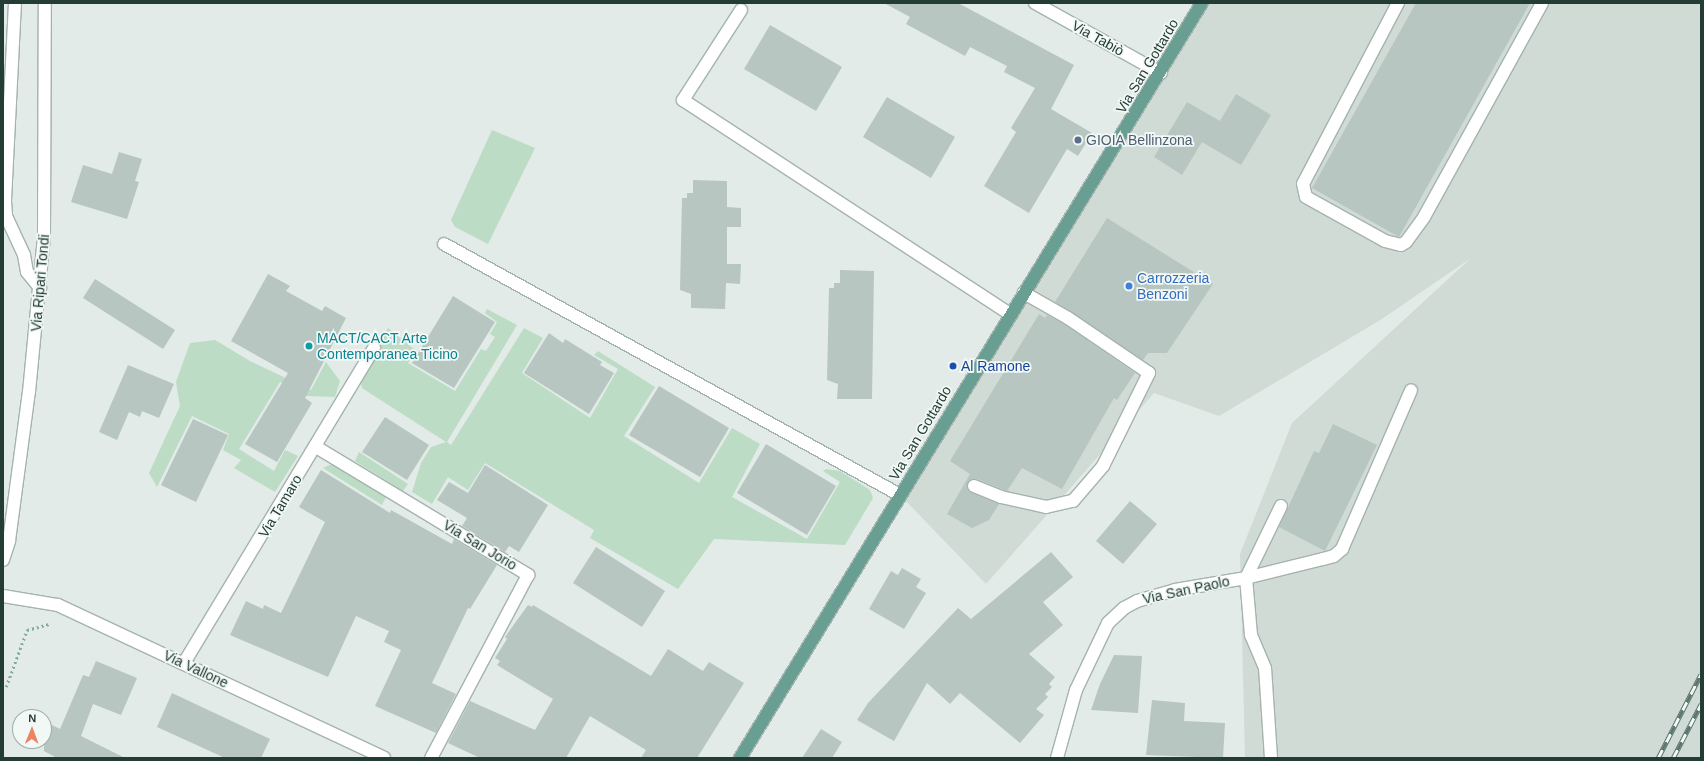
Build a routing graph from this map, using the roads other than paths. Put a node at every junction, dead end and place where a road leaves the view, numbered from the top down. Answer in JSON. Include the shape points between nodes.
{"nodes":[{"id":1,"x":15,"y":3,"type":"edge"},
{"id":2,"x":45,"y":3,"type":"edge"},
{"id":3,"x":1035,"y":3,"type":"edge"},
{"id":4,"x":1202,"y":3,"type":"edge"},
{"id":5,"x":1398,"y":3,"type":"edge"},
{"id":6,"x":1542,"y":3,"type":"edge"},
{"id":7,"x":741,"y":10,"type":"dead end"},
{"id":8,"x":1161,"y":73,"type":"junction"},
{"id":9,"x":444,"y":244,"type":"dead end"},
{"id":10,"x":40,"y":288,"type":"junction"},
{"id":11,"x":1024,"y":293,"type":"junction"},
{"id":12,"x":1011,"y":315,"type":"junction"},
{"id":13,"x":374,"y":348,"type":"dead end"},
{"id":14,"x":1411,"y":390,"type":"dead end"},
{"id":15,"x":316,"y":447,"type":"junction"},
{"id":16,"x":974,"y":486,"type":"dead end"},
{"id":17,"x":900,"y":494,"type":"junction"},
{"id":18,"x":1281,"y":506,"type":"dead end"},
{"id":19,"x":3,"y":560,"type":"edge"},
{"id":20,"x":1246,"y":578,"type":"junction"},
{"id":21,"x":3,"y":596,"type":"edge"},
{"id":22,"x":184,"y":663,"type":"junction"},
{"id":23,"x":384,"y":758,"type":"edge"},
{"id":24,"x":431,"y":758,"type":"edge"},
{"id":25,"x":740,"y":758,"type":"edge"},
{"id":26,"x":1057,"y":758,"type":"edge"},
{"id":27,"x":1270,"y":758,"type":"edge"}],
"edges":[{"from":1,"to":10,"type":"street","via":[[4,200],[6,216],[24,255],[27,272]]},
{"from":2,"to":10,"type":"street","name":"Via Ripari Tondi","via":[[44,236]]},
{"from":3,"to":8,"type":"street","name":"Via Tabiò"},
{"from":4,"to":8,"type":"main road","name":"Via San Gottardo"},
{"from":5,"to":6,"type":"street","via":[[1303,184],[1306,197],[1385,241],[1401,245],[1424,217]]},
{"from":7,"to":12,"type":"street","via":[[683,100]]},
{"from":8,"to":11,"type":"main road","name":"Via San Gottardo"},
{"from":9,"to":17,"type":"street"},
{"from":10,"to":19,"type":"street","name":"Via Ripari Tondi","via":[[11,526]]},
{"from":11,"to":12,"type":"main road","name":"Via San Gottardo"},
{"from":11,"to":16,"type":"street","via":[[1068,318],[1150,373],[1103,466],[1073,501],[1046,507],[1001,498]]},
{"from":12,"to":17,"type":"main road","name":"Via San Gottardo"},
{"from":13,"to":15,"type":"street","name":"Via Tamaro"},
{"from":14,"to":20,"type":"street","name":"Via San Paolo","via":[[1342,549],[1334,556]]},
{"from":15,"to":22,"type":"street","name":"Via Tamaro"},
{"from":15,"to":24,"type":"street","name":"Via San Jorio","via":[[528,574]]},
{"from":17,"to":25,"type":"main road","name":"Via San Gottardo"},
{"from":18,"to":20,"type":"street"},
{"from":20,"to":26,"type":"street","name":"Via San Paolo","via":[[1152,596],[1137,601],[1115,615],[1101,636],[1076,690]]},
{"from":20,"to":27,"type":"street","via":[[1251,635],[1265,668]]},
{"from":21,"to":22,"type":"street","name":"Via Vallone","via":[[58,605]]},
{"from":22,"to":23,"type":"street","name":"Via Vallone"}]}
